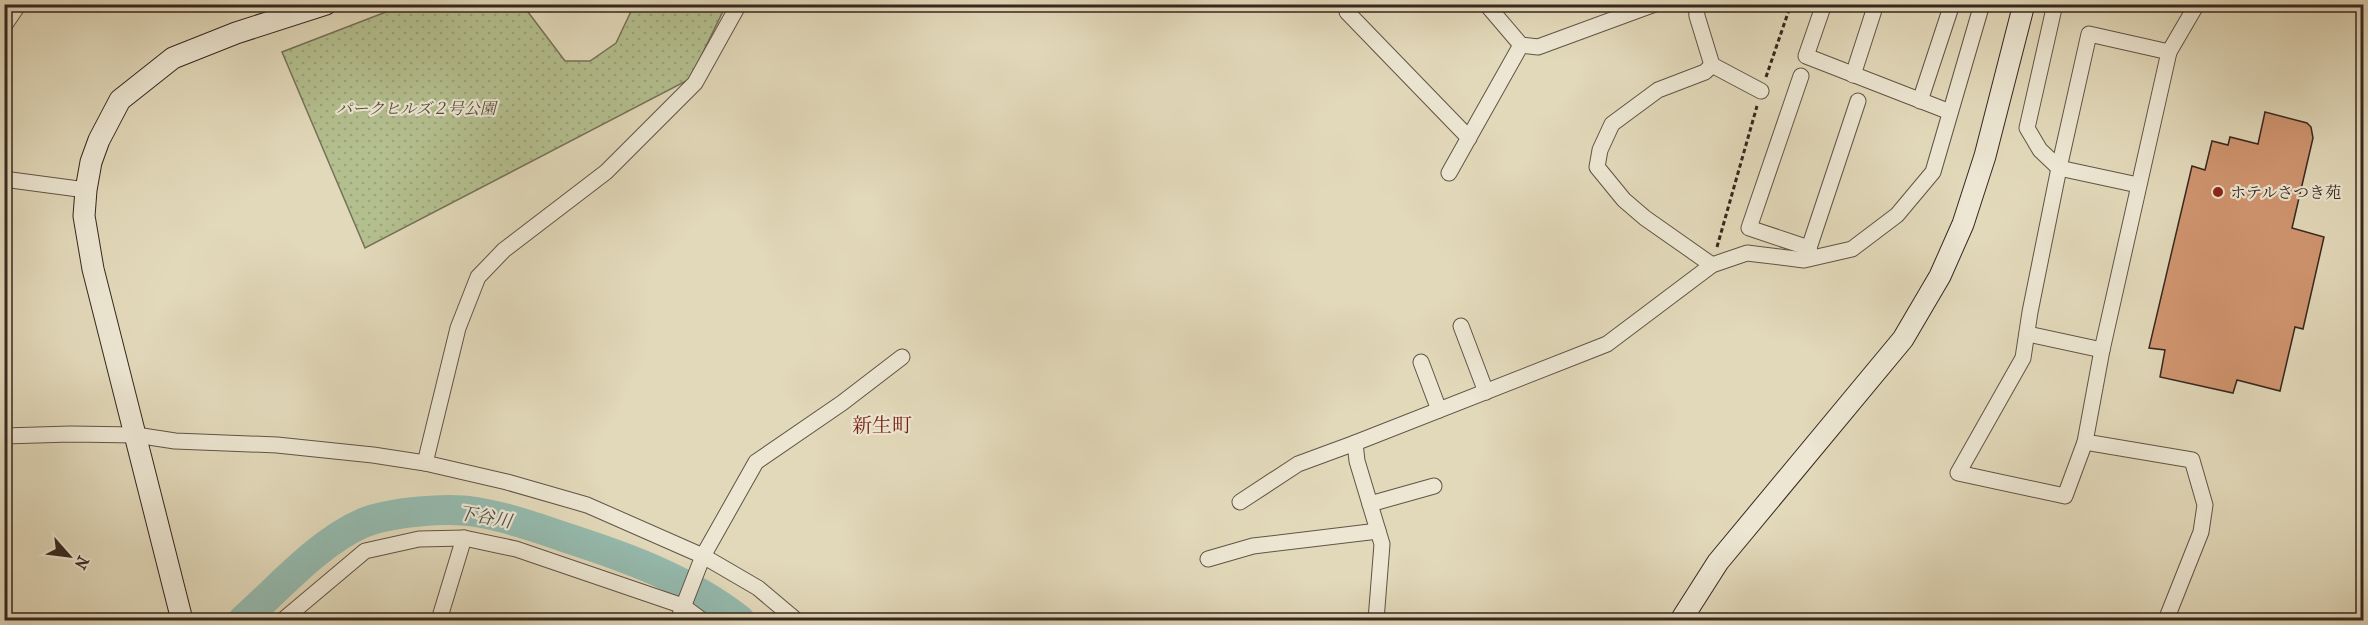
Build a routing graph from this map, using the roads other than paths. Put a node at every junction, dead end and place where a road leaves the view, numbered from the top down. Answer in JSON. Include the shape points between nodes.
{"nodes":[{"id":1,"x":19,"y":4,"type":"edge"},
{"id":2,"x":326,"y":4,"type":"edge"},
{"id":3,"x":739,"y":4,"type":"edge"},
{"id":4,"x":1347,"y":4,"type":"edge"},
{"id":5,"x":1486,"y":4,"type":"edge"},
{"id":6,"x":1655,"y":4,"type":"edge"},
{"id":7,"x":1696,"y":4,"type":"edge"},
{"id":8,"x":1824,"y":4,"type":"edge"},
{"id":9,"x":1876,"y":4,"type":"edge"},
{"id":10,"x":1952,"y":4,"type":"edge"},
{"id":11,"x":1982,"y":4,"type":"edge"},
{"id":12,"x":2024,"y":4,"type":"edge"},
{"id":13,"x":2055,"y":4,"type":"edge"},
{"id":14,"x":2197,"y":4,"type":"edge"},
{"id":15,"x":4,"y":26,"type":"edge"},
{"id":16,"x":1521,"y":45,"type":"junction"},
{"id":17,"x":2169,"y":52,"type":"junction"},
{"id":18,"x":1712,"y":65,"type":"junction"},
{"id":19,"x":1852,"y":75,"type":"junction"},
{"id":20,"x":1801,"y":76,"type":"dead end"},
{"id":21,"x":1761,"y":91,"type":"road end"},
{"id":22,"x":1920,"y":100,"type":"junction"},
{"id":23,"x":1858,"y":101,"type":"dead end"},
{"id":24,"x":1950,"y":112,"type":"junction"},
{"id":25,"x":1469,"y":138,"type":"junction"},
{"id":26,"x":2059,"y":168,"type":"junction"},
{"id":27,"x":1449,"y":173,"type":"dead end"},
{"id":28,"x":4,"y":177,"type":"edge"},
{"id":29,"x":2138,"y":185,"type":"junction"},
{"id":30,"x":86,"y":190,"type":"junction"},
{"id":31,"x":1810,"y":253,"type":"junction"},
{"id":32,"x":1712,"y":265,"type":"junction"},
{"id":33,"x":1461,"y":326,"type":"dead end"},
{"id":34,"x":2028,"y":334,"type":"junction"},
{"id":35,"x":2102,"y":350,"type":"junction"},
{"id":36,"x":902,"y":357,"type":"dead end"},
{"id":37,"x":1421,"y":362,"type":"dead end"},
{"id":38,"x":1486,"y":392,"type":"junction"},
{"id":39,"x":1439,"y":410,"type":"junction"},
{"id":40,"x":136,"y":435,"type":"junction"},
{"id":41,"x":4,"y":436,"type":"edge"},
{"id":42,"x":2085,"y":442,"type":"junction"},
{"id":43,"x":1355,"y":443,"type":"junction"},
{"id":44,"x":425,"y":463,"type":"junction"},
{"id":45,"x":1434,"y":486,"type":"dead end"},
{"id":46,"x":1240,"y":502,"type":"dead end"},
{"id":47,"x":1370,"y":504,"type":"junction"},
{"id":48,"x":1378,"y":531,"type":"junction"},
{"id":49,"x":464,"y":538,"type":"junction"},
{"id":50,"x":703,"y":556,"type":"junction"},
{"id":51,"x":1208,"y":559,"type":"dead end"},
{"id":52,"x":681,"y":614,"type":"edge"},
{"id":53,"x":181,"y":620,"type":"edge"},
{"id":54,"x":283,"y":621,"type":"edge"},
{"id":55,"x":439,"y":621,"type":"edge"},
{"id":56,"x":702,"y":621,"type":"edge"},
{"id":57,"x":796,"y":621,"type":"edge"},
{"id":58,"x":1376,"y":621,"type":"edge"},
{"id":59,"x":1682,"y":621,"type":"edge"},
{"id":60,"x":2166,"y":621,"type":"edge"}],
"edges":[{"from":1,"to":15,"type":"street"},
{"from":2,"to":30,"type":"street","via":[[173,58],[139,83],[120,100],[108,121],[90,162]]},
{"from":3,"to":44,"type":"street","via":[[696,83],[606,172],[504,250],[478,277],[458,328]]},
{"from":4,"to":25,"type":"street","via":[[1347,12]]},
{"from":5,"to":16,"type":"street"},
{"from":6,"to":16,"type":"street","via":[[1538,47]]},
{"from":7,"to":18,"type":"street"},
{"from":8,"to":19,"type":"street","via":[[1806,56]]},
{"from":9,"to":19,"type":"street"},
{"from":10,"to":22,"type":"street"},
{"from":11,"to":24,"type":"street"},
{"from":12,"to":59,"type":"street","via":[[1985,156],[1963,224],[1940,276],[1903,339],[1718,562]]},
{"from":13,"to":26,"type":"street","via":[[2026,128],[2040,150]]},
{"from":14,"to":17,"type":"street"},
{"from":16,"to":25,"type":"street"},
{"from":17,"to":26,"type":"street","via":[[2089,34]]},
{"from":17,"to":29,"type":"street"},
{"from":18,"to":21,"type":"street"},
{"from":18,"to":32,"type":"street","via":[[1705,72],[1658,90],[1612,124],[1597,167],[1645,218]]},
{"from":19,"to":22,"type":"street"},
{"from":20,"to":31,"type":"street","via":[[1749,228]]},
{"from":22,"to":24,"type":"street"},
{"from":23,"to":31,"type":"street"},
{"from":24,"to":31,"type":"street","via":[[1933,172],[1898,215],[1852,249]]},
{"from":25,"to":27,"type":"street"},
{"from":26,"to":29,"type":"street"},
{"from":26,"to":34,"type":"street"},
{"from":28,"to":30,"type":"street"},
{"from":29,"to":35,"type":"street"},
{"from":30,"to":40,"type":"street","via":[[84,216],[93,269]]},
{"from":31,"to":32,"type":"street","via":[[1804,260],[1747,253]]},
{"from":32,"to":38,"type":"street","via":[[1607,344]]},
{"from":33,"to":38,"type":"street"},
{"from":34,"to":35,"type":"street"},
{"from":34,"to":42,"type":"street","via":[[2023,358],[1958,473],[2066,496]]},
{"from":35,"to":42,"type":"street"},
{"from":36,"to":50,"type":"street","via":[[756,462]]},
{"from":37,"to":39,"type":"street"},
{"from":38,"to":39,"type":"street"},
{"from":39,"to":43,"type":"street"},
{"from":40,"to":41,"type":"street"},
{"from":40,"to":44,"type":"street","via":[[175,441],[278,445]]},
{"from":40,"to":53,"type":"street"},
{"from":42,"to":60,"type":"street","via":[[2192,460],[2205,505],[2201,532]]},
{"from":43,"to":46,"type":"street","via":[[1299,464]]},
{"from":43,"to":47,"type":"street"},
{"from":44,"to":50,"type":"street","via":[[587,505]]},
{"from":45,"to":47,"type":"street"},
{"from":47,"to":48,"type":"street"},
{"from":48,"to":51,"type":"street","via":[[1253,546]]},
{"from":48,"to":58,"type":"street","via":[[1382,544]]},
{"from":49,"to":52,"type":"street","via":[[516,549]]},
{"from":49,"to":54,"type":"street","via":[[419,539],[364,551]]},
{"from":49,"to":55,"type":"street"},
{"from":50,"to":52,"type":"street"},
{"from":50,"to":57,"type":"street","via":[[758,588]]},
{"from":52,"to":56,"type":"street"}]}
